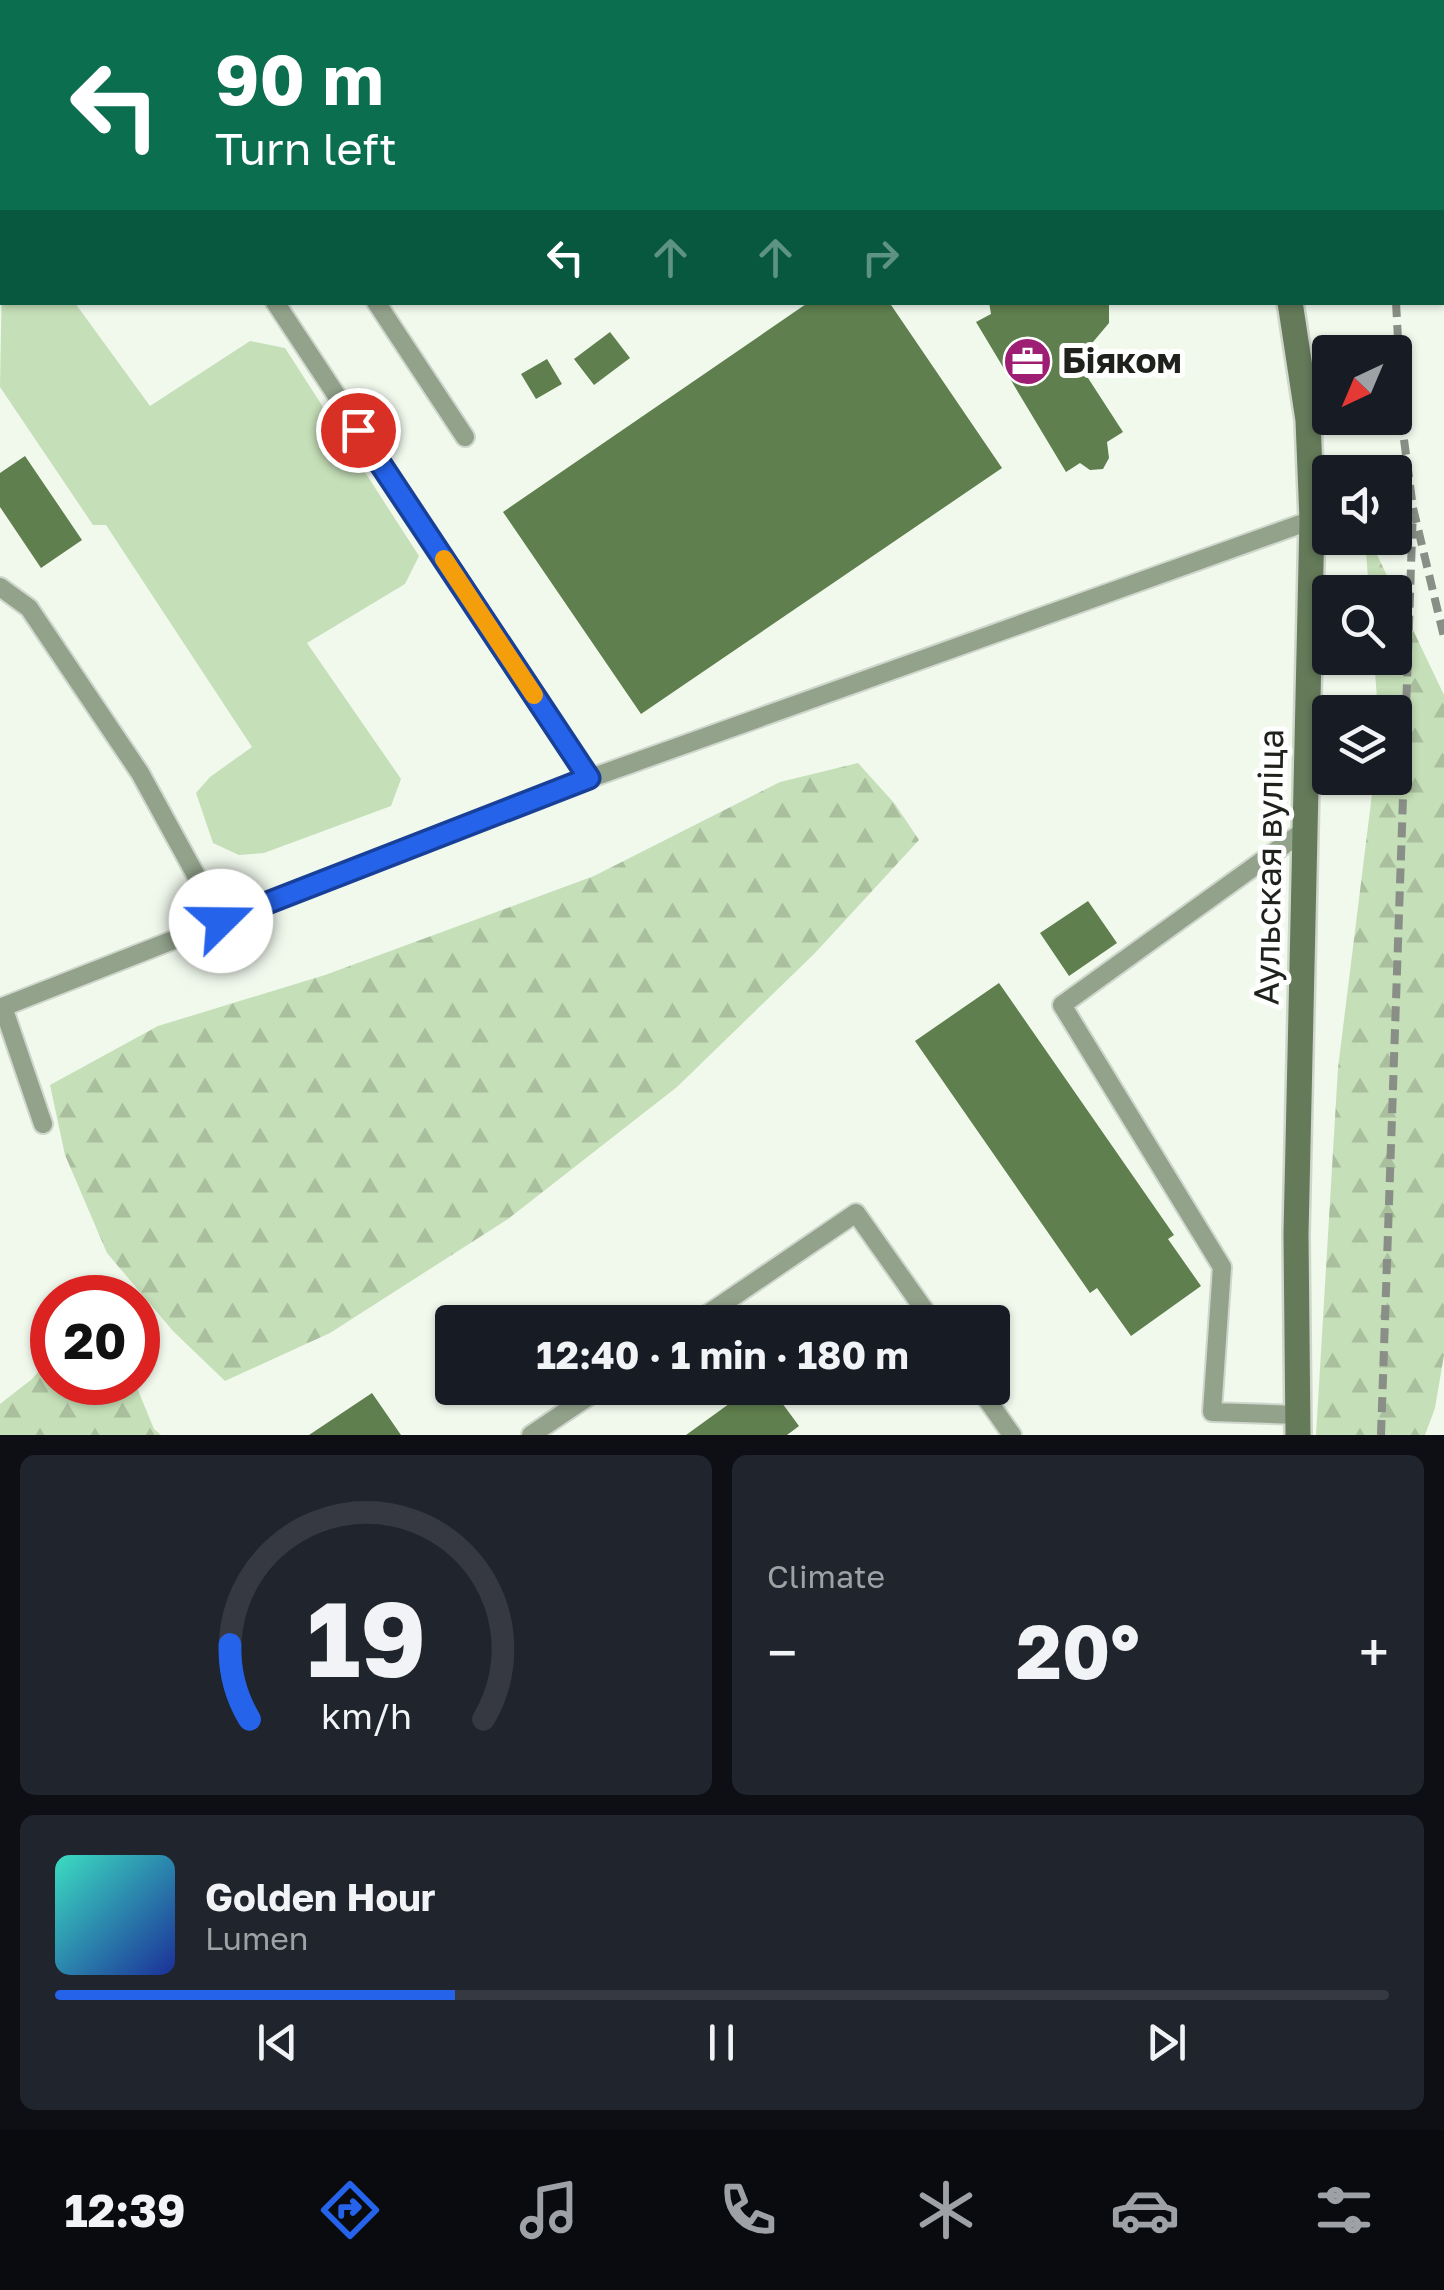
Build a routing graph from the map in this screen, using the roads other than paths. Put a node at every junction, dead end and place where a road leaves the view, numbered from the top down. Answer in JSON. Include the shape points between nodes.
{"nodes":[{"id":1,"x":277,"y":305,"type":"edge"},
{"id":2,"x":378,"y":305,"type":"edge"},
{"id":3,"x":1290,"y":305,"type":"edge"},
{"id":4,"x":466,"y":437,"type":"dead end"},
{"id":5,"x":1312,"y":520,"type":"junction"},
{"id":6,"x":0,"y":587,"type":"edge"},
{"id":7,"x":589,"y":778,"type":"junction"},
{"id":8,"x":1305,"y":830,"type":"junction"},
{"id":9,"x":221,"y":921,"type":"junction"},
{"id":10,"x":2,"y":1007,"type":"edge"},
{"id":11,"x":43,"y":1124,"type":"dead end"},
{"id":12,"x":721,"y":1305,"type":"edge"},
{"id":13,"x":922,"y":1305,"type":"edge"},
{"id":14,"x":576,"y":1405,"type":"edge"},
{"id":15,"x":991,"y":1405,"type":"edge"},
{"id":16,"x":1298,"y":1425,"type":"edge"},
{"id":17,"x":531,"y":1435,"type":"edge"},
{"id":18,"x":1012,"y":1435,"type":"edge"}],
"edges":[{"from":1,"to":7,"type":"lane"},
{"from":2,"to":4,"type":"lane"},
{"from":3,"to":5,"type":"street","name":"Аульская вуліца","via":[[1308,420]]},
{"from":5,"to":7,"type":"lane"},
{"from":5,"to":8,"type":"street","name":"Аульская вуліца"},
{"from":6,"to":9,"type":"lane","via":[[29,608],[140,774]]},
{"from":7,"to":9,"type":"lane"},
{"from":8,"to":16,"type":"street","name":"Аульская вуліца"},
{"from":8,"to":16,"type":"lane","via":[[1062,1005],[1222,1267],[1212,1412]]},
{"from":9,"to":10,"type":"lane"},
{"from":10,"to":11,"type":"lane"},
{"from":12,"to":13,"type":"lane","via":[[856,1213]]},
{"from":14,"to":17,"type":"lane"},
{"from":15,"to":18,"type":"lane"}]}
